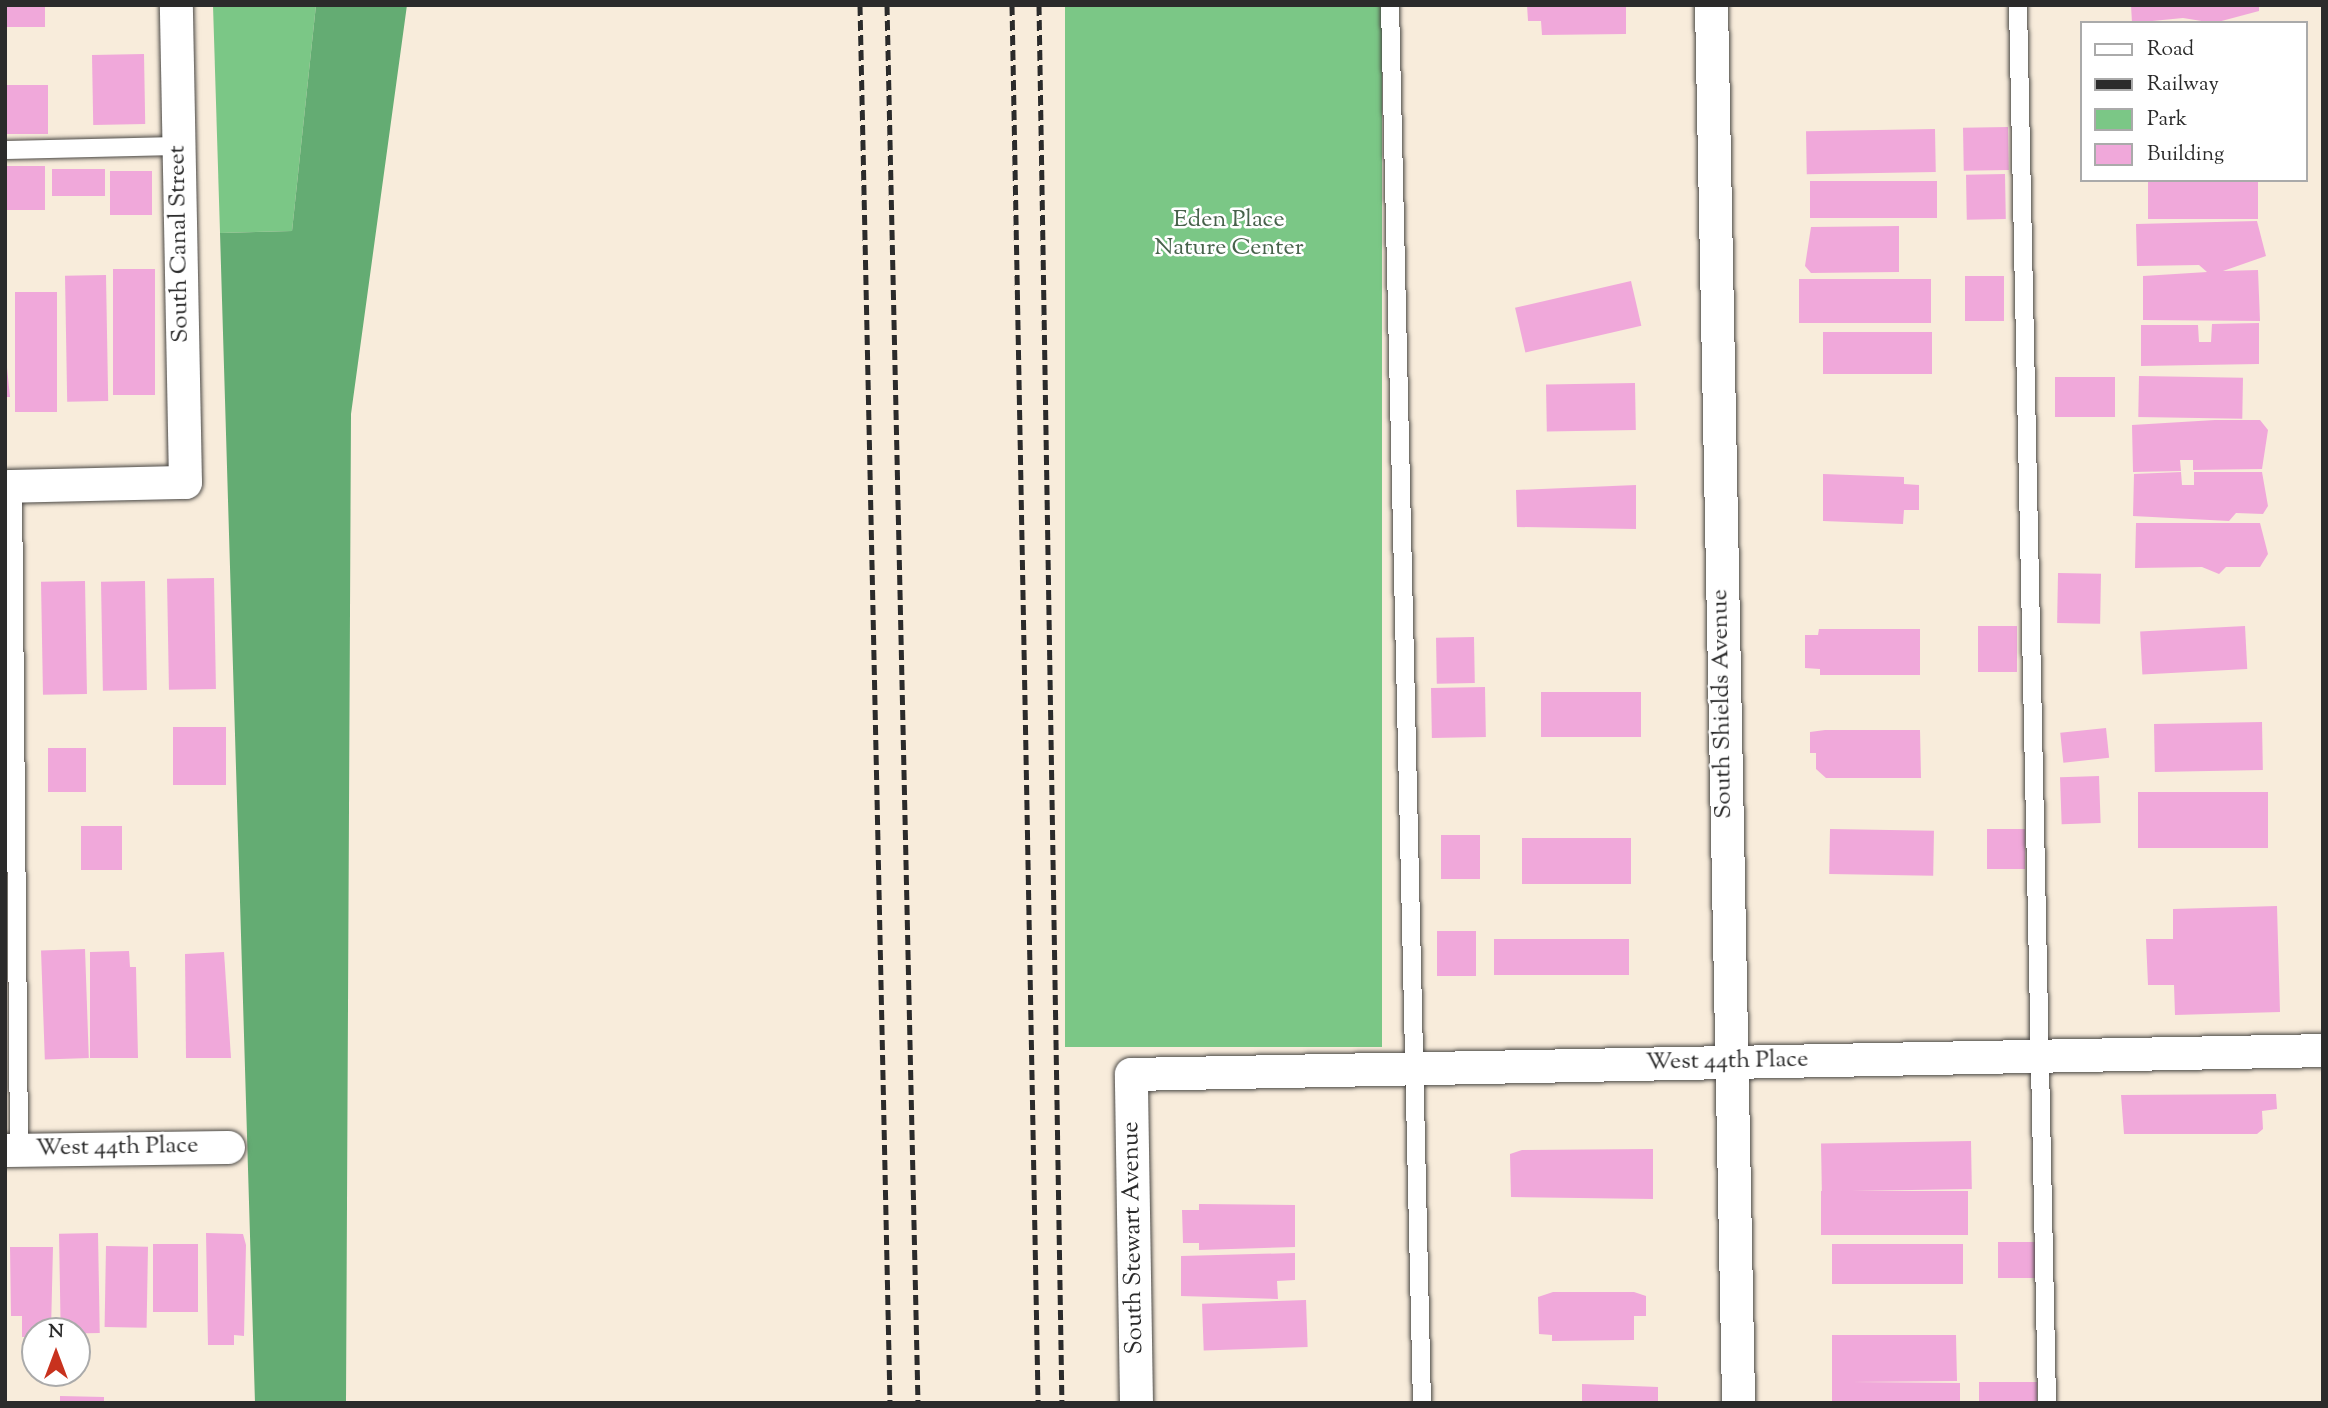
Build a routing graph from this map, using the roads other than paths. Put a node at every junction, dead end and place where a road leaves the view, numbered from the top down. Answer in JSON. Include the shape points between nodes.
{"nodes":[{"id":1,"x":176,"y":5,"type":"edge"},
{"id":2,"x":1390,"y":5,"type":"edge"},
{"id":3,"x":1711,"y":5,"type":"edge"},
{"id":4,"x":2018,"y":5,"type":"edge"},
{"id":5,"x":178,"y":146,"type":"junction"},
{"id":6,"x":5,"y":149,"type":"edge"},
{"id":7,"x":9,"y":486,"type":"edge"},
{"id":8,"x":2323,"y":1050,"type":"edge"},
{"id":9,"x":2040,"y":1056,"type":"junction"},
{"id":10,"x":1730,"y":1062,"type":"junction"},
{"id":11,"x":1414,"y":1068,"type":"junction"},
{"id":12,"x":1131,"y":1074,"type":"joint"},
{"id":13,"x":228,"y":1147,"type":"dead end"},
{"id":14,"x":12,"y":1150,"type":"edge"},
{"id":15,"x":1136,"y":1403,"type":"edge"},
{"id":16,"x":1422,"y":1403,"type":"edge"},
{"id":17,"x":1738,"y":1403,"type":"edge"},
{"id":18,"x":2047,"y":1403,"type":"edge"}],
"edges":[{"from":1,"to":5,"type":"street","name":"South Canal Street"},
{"from":2,"to":11,"type":"lane"},
{"from":3,"to":10,"type":"street","name":"South Shields Avenue"},
{"from":4,"to":9,"type":"lane"},
{"from":5,"to":6,"type":"lane"},
{"from":5,"to":7,"type":"street","name":"South Canal Street","via":[[185,482]]},
{"from":7,"to":14,"type":"lane"},
{"from":8,"to":9,"type":"street","name":"West 44th Place"},
{"from":9,"to":10,"type":"street","name":"West 44th Place"},
{"from":9,"to":18,"type":"lane"},
{"from":10,"to":11,"type":"street","name":"West 44th Place"},
{"from":10,"to":17,"type":"street","name":"South Shields Avenue"},
{"from":11,"to":12,"type":"street","name":"West 44th Place"},
{"from":11,"to":16,"type":"lane"},
{"from":12,"to":15,"type":"street","name":"South Stewart Avenue"},
{"from":13,"to":14,"type":"street","name":"West 44th Place"}]}
